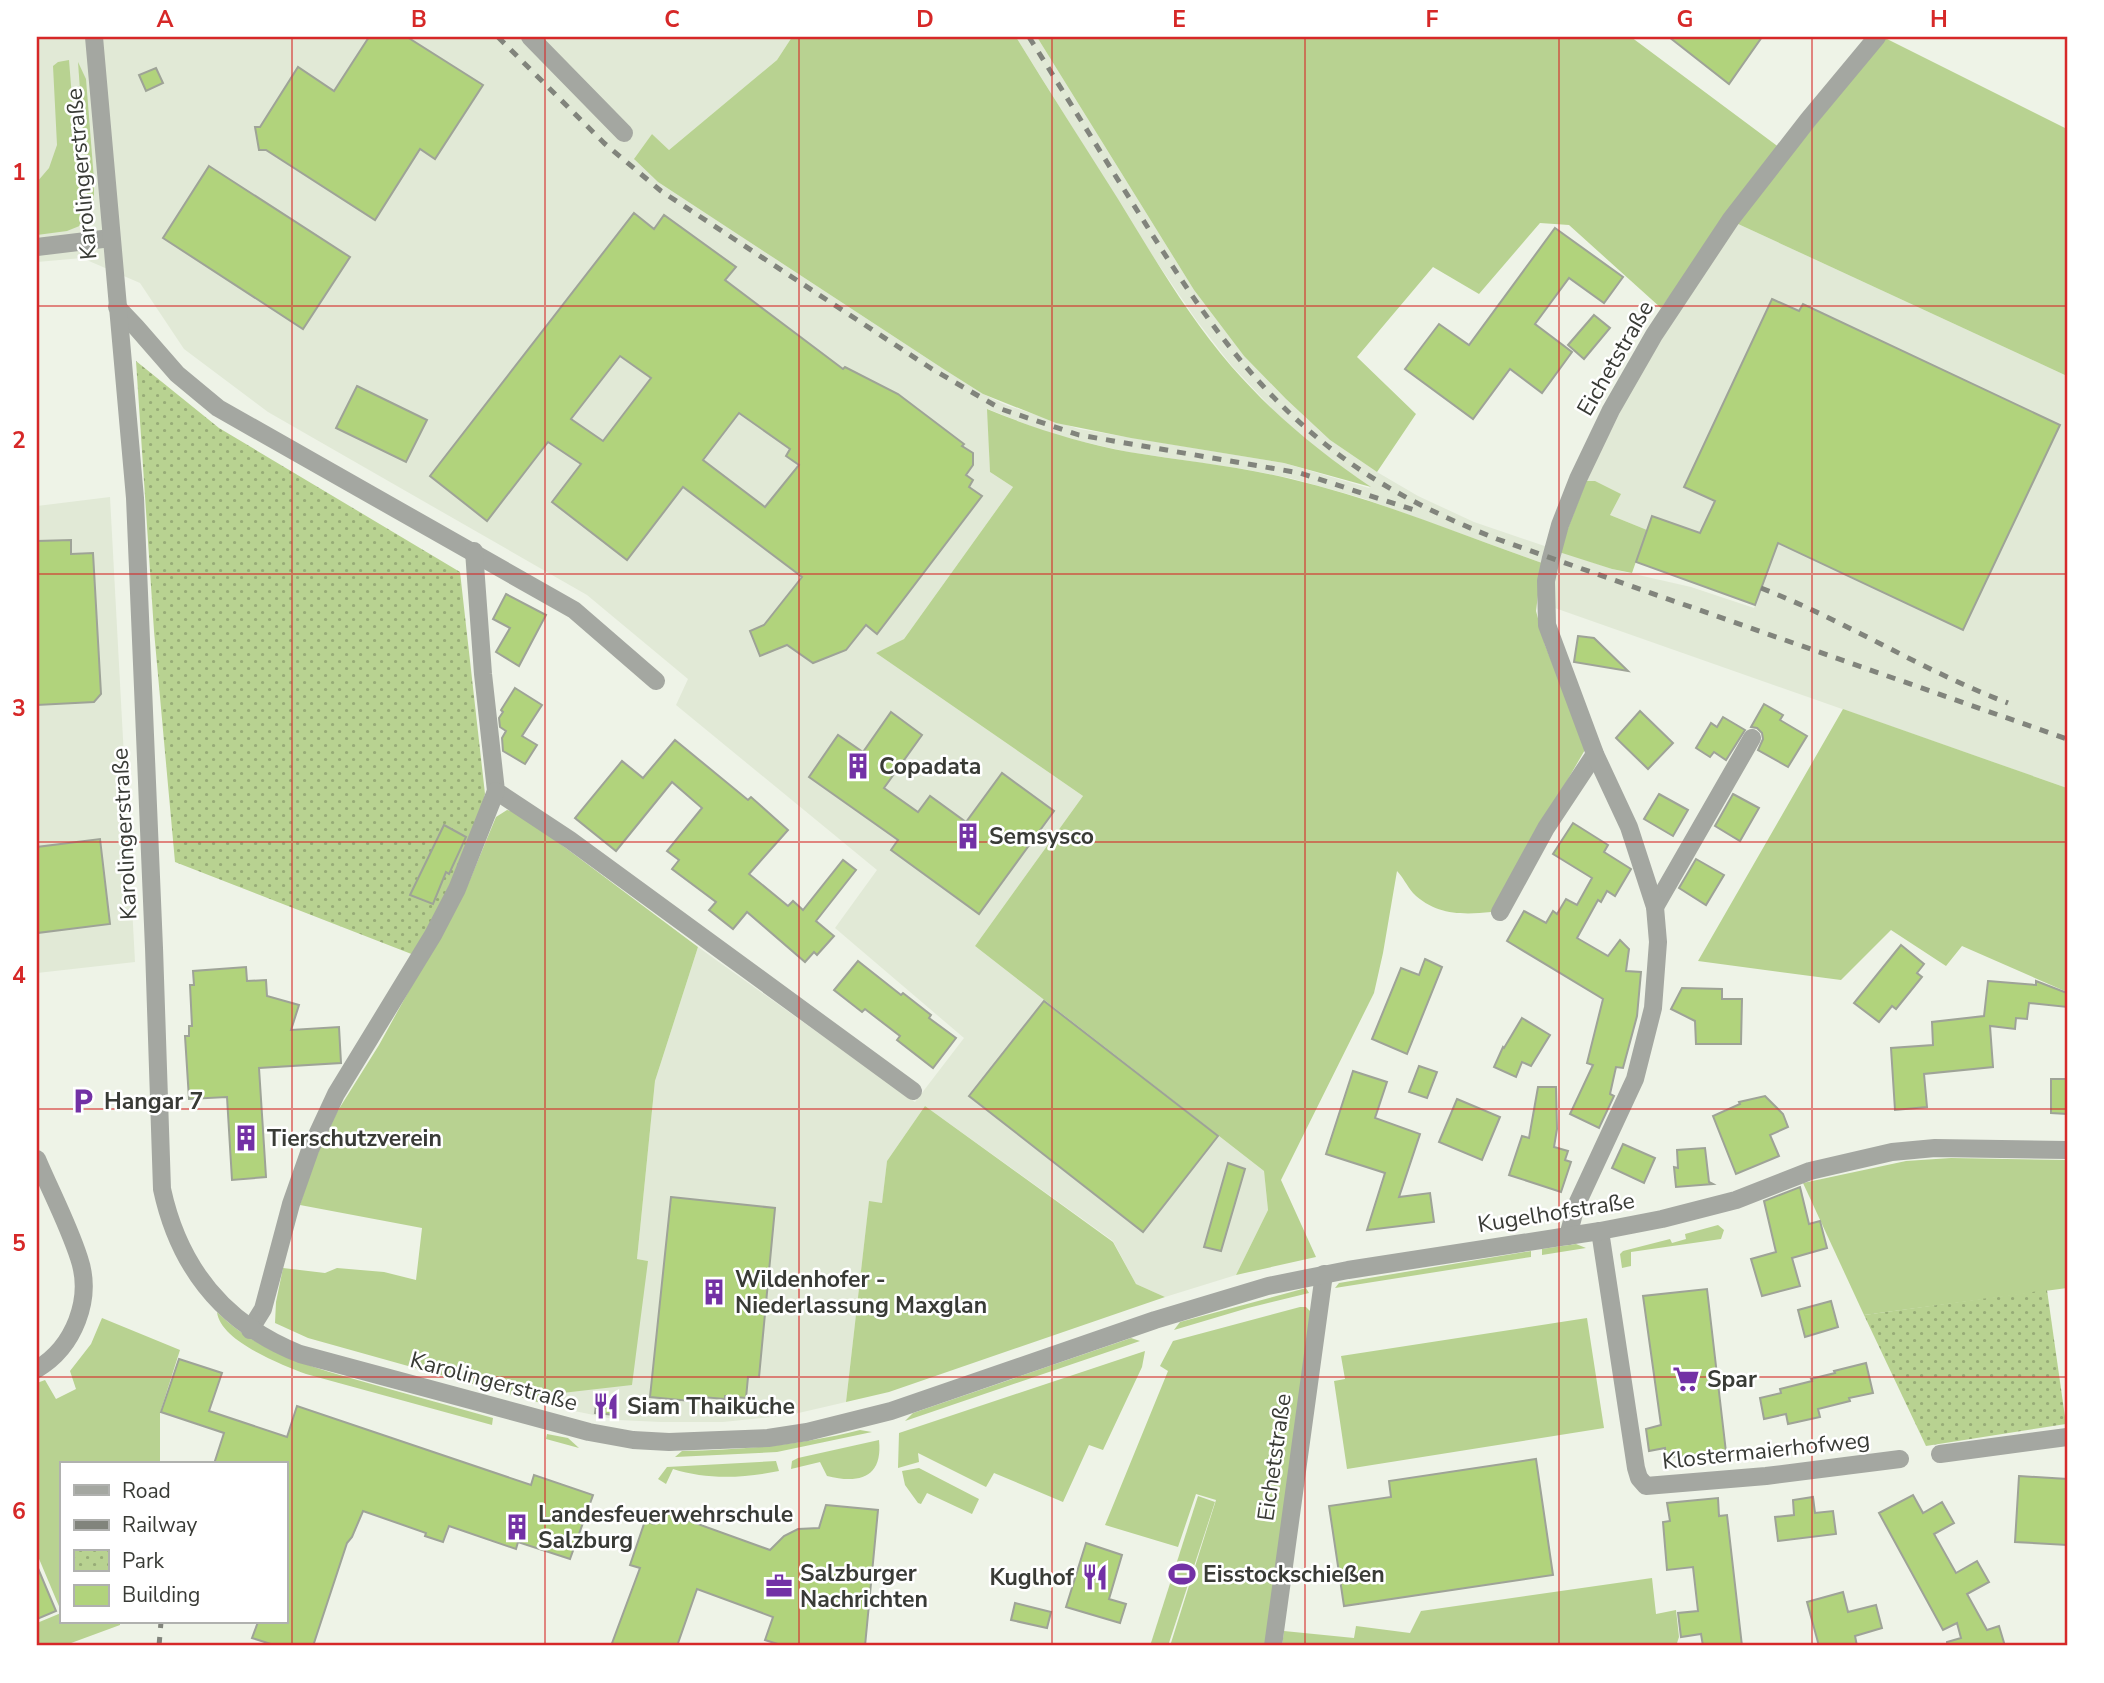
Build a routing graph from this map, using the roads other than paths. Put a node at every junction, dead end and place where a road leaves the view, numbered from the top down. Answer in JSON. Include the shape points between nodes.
{"nodes":[{"id":1,"x":94,"y":37,"type":"edge"},
{"id":2,"x":530,"y":37,"type":"edge"},
{"id":3,"x":1877,"y":37,"type":"edge"},
{"id":4,"x":624,"y":133,"type":"dead end"},
{"id":5,"x":111,"y":239,"type":"junction"},
{"id":6,"x":37,"y":247,"type":"edge"},
{"id":7,"x":117,"y":307,"type":"junction"},
{"id":8,"x":474,"y":551,"type":"junction"},
{"id":9,"x":656,"y":681,"type":"dead end"},
{"id":10,"x":1752,"y":738,"type":"dead end"},
{"id":11,"x":1595,"y":754,"type":"junction"},
{"id":12,"x":496,"y":790,"type":"junction"},
{"id":13,"x":1655,"y":907,"type":"junction"},
{"id":14,"x":1500,"y":912,"type":"dead end"},
{"id":15,"x":913,"y":1091,"type":"dead end"},
{"id":16,"x":2067,"y":1150,"type":"edge"},
{"id":17,"x":37,"y":1159,"type":"edge"},
{"id":18,"x":1600,"y":1231,"type":"junction"},
{"id":19,"x":1568,"y":1236,"type":"junction"},
{"id":20,"x":1324,"y":1274,"type":"junction"},
{"id":21,"x":250,"y":1329,"type":"junction"},
{"id":22,"x":1055,"y":1354,"type":"joint"},
{"id":23,"x":37,"y":1369,"type":"edge"},
{"id":24,"x":2067,"y":1437,"type":"edge"},
{"id":25,"x":1940,"y":1454,"type":"dead end"},
{"id":26,"x":1900,"y":1459,"type":"dead end"},
{"id":27,"x":1273,"y":1646,"type":"edge"}],
"edges":[{"from":1,"to":5,"type":"street","name":"Karolingerstraße"},
{"from":2,"to":4,"type":"street"},
{"from":3,"to":11,"type":"street","name":"Eichetstraße","via":[[1731,219],[1654,335],[1611,410],[1572,494],[1551,558],[1545,605],[1556,654]]},
{"from":5,"to":6,"type":"street"},
{"from":5,"to":7,"type":"street","name":"Karolingerstraße"},
{"from":7,"to":8,"type":"street","via":[[177,374],[218,408]]},
{"from":7,"to":21,"type":"street","name":"Karolingerstraße","via":[[135,498],[162,1189],[172,1227],[192,1266],[226,1309]]},
{"from":8,"to":9,"type":"street","via":[[574,610]]},
{"from":8,"to":12,"type":"street"},
{"from":10,"to":13,"type":"street"},
{"from":11,"to":13,"type":"street","name":"Eichetstraße","via":[[1629,827]]},
{"from":11,"to":14,"type":"street","via":[[1546,828]]},
{"from":12,"to":15,"type":"street"},
{"from":12,"to":21,"type":"street","via":[[457,890],[336,1094],[315,1139],[291,1204],[263,1309]]},
{"from":13,"to":19,"type":"street","name":"Eichetstraße","via":[[1658,942],[1646,1042],[1635,1079],[1576,1206]]},
{"from":16,"to":18,"type":"street","name":"Kugelhofstraße","via":[[1935,1148],[1892,1152],[1810,1171],[1736,1200]]},
{"from":17,"to":23,"type":"street","via":[[80,1259],[83,1283],[82,1304],[71,1334],[49,1362]]},
{"from":18,"to":19,"type":"street","name":"Kugelhofstraße"},
{"from":18,"to":26,"type":"street","name":"Klostermaierhofweg","via":[[1636,1468],[1646,1486]]},
{"from":19,"to":20,"type":"street","name":"Kugelhofstraße"},
{"from":20,"to":22,"type":"street","name":"Kugelhofstraße","via":[[1200,1305]]},
{"from":20,"to":27,"type":"street","name":"Eichetstraße"},
{"from":21,"to":22,"type":"street","name":"Karolingerstraße","via":[[300,1353],[633,1440],[768,1438],[850,1422]]},
{"from":24,"to":25,"type":"street"}]}
